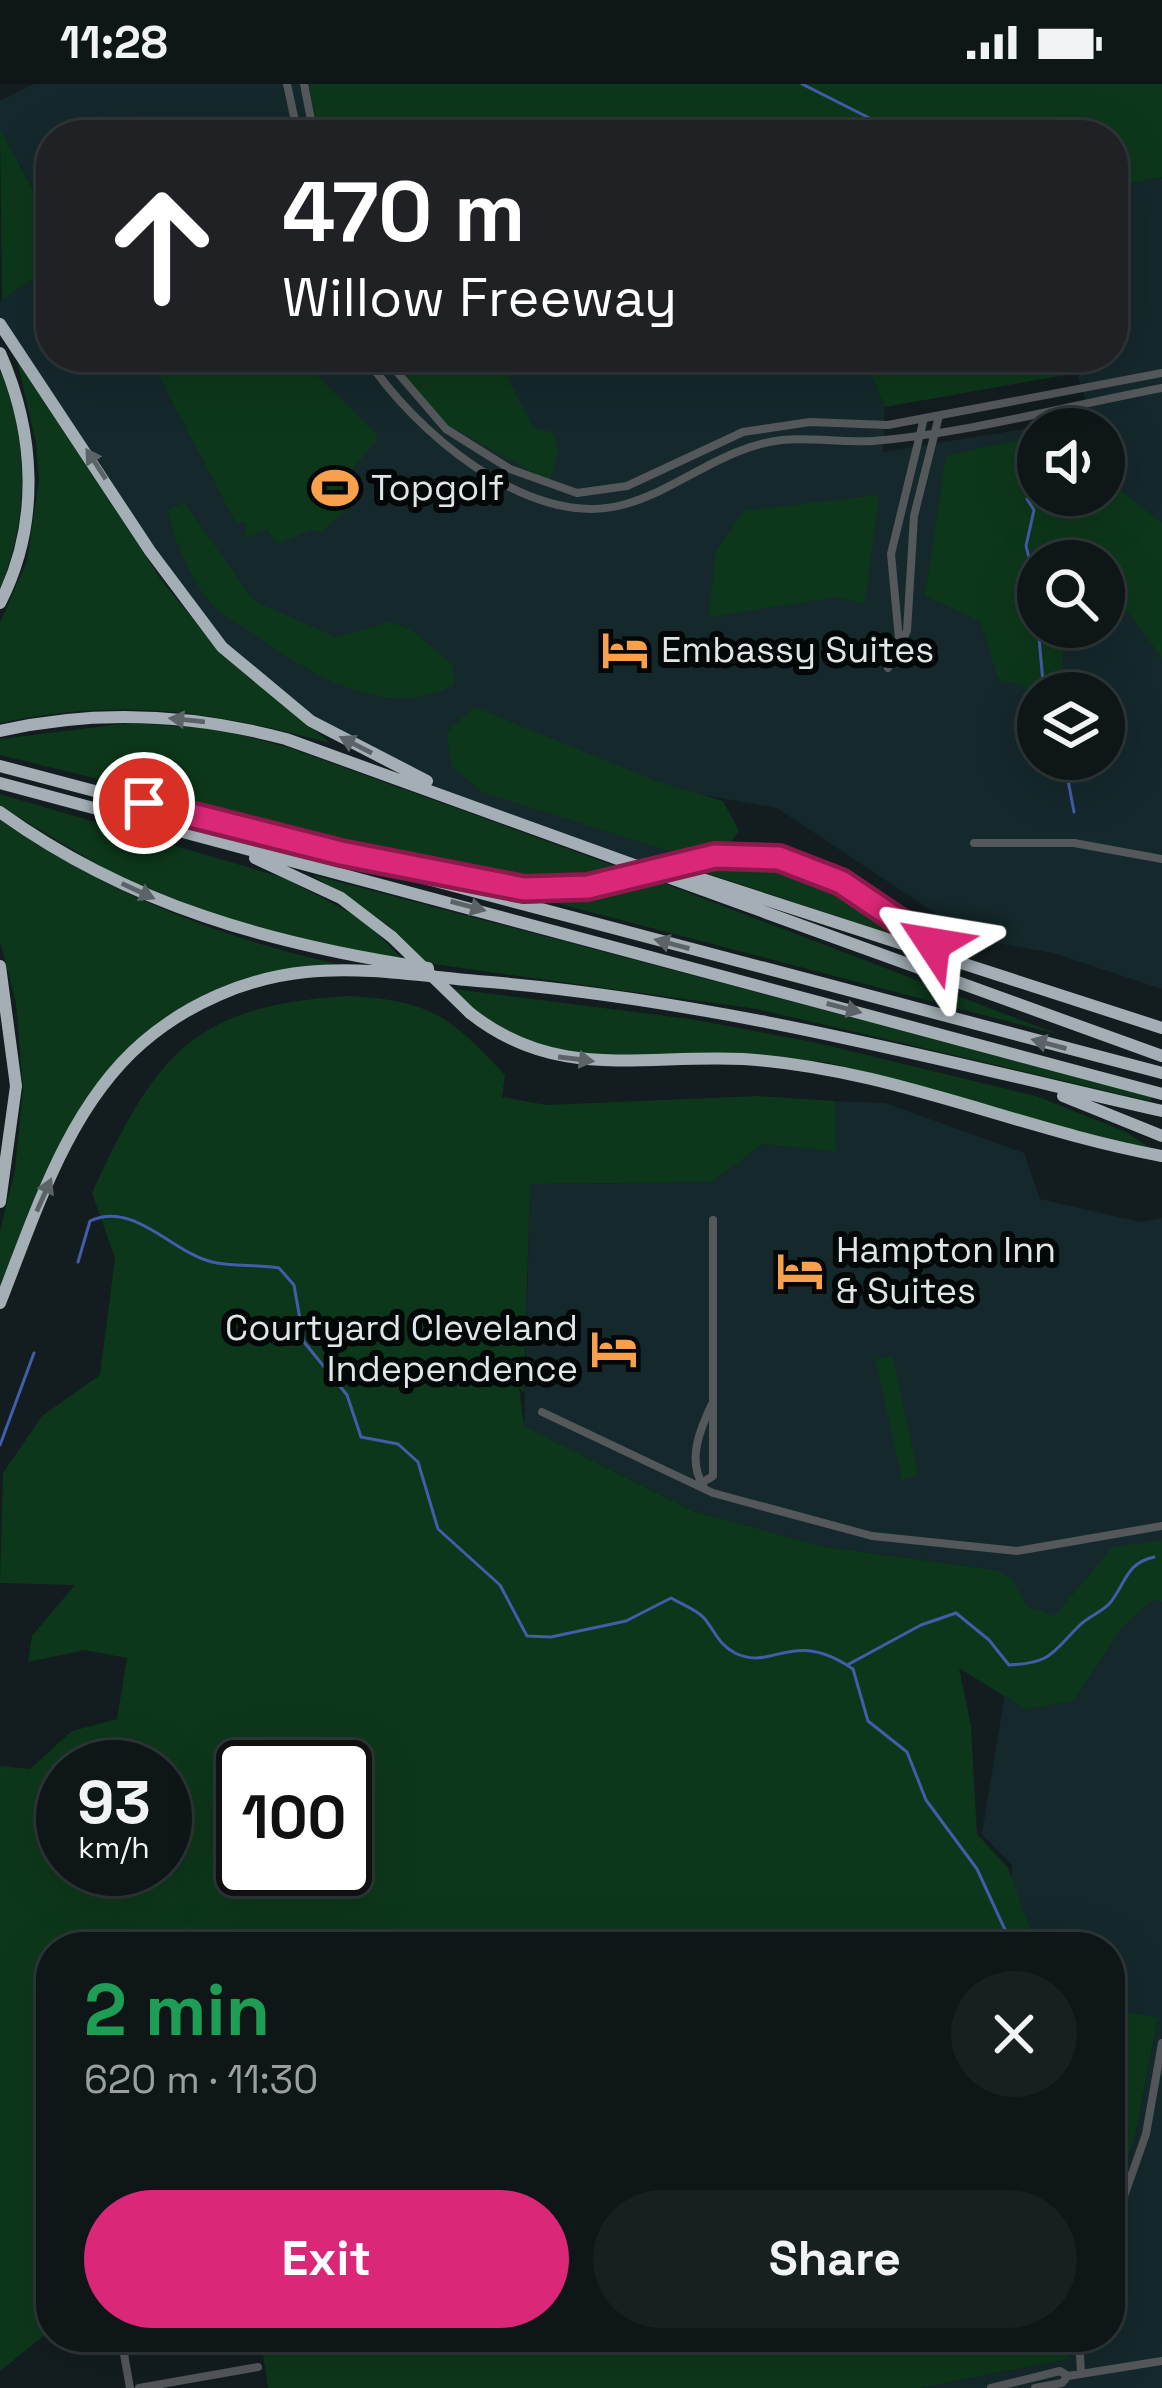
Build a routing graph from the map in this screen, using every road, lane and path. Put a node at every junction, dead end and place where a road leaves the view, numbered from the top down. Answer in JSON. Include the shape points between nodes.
{"nodes":[{"id":1,"x":287,"y":84,"type":"edge"},
{"id":2,"x":304,"y":84,"type":"edge"},
{"id":3,"x":295,"y":120,"type":"edge"},
{"id":4,"x":311,"y":120,"type":"edge"},
{"id":5,"x":0,"y":324,"type":"edge"},
{"id":6,"x":0,"y":353,"type":"edge"},
{"id":7,"x":378,"y":372,"type":"edge"},
{"id":8,"x":398,"y":372,"type":"edge"},
{"id":9,"x":1162,"y":373,"type":"edge"},
{"id":10,"x":1162,"y":388,"type":"edge"},
{"id":11,"x":939,"y":416,"type":"junction"},
{"id":12,"x":924,"y":418,"type":"junction"},
{"id":13,"x":938,"y":429,"type":"junction"},
{"id":14,"x":920,"y":433,"type":"junction"},
{"id":15,"x":518,"y":473,"type":"junction"},
{"id":16,"x":512,"y":486,"type":"junction"},
{"id":17,"x":908,"y":578,"type":"junction"},
{"id":18,"x":890,"y":579,"type":"junction"},
{"id":19,"x":0,"y":603,"type":"edge"},
{"id":20,"x":899,"y":639,"type":"junction"},
{"id":21,"x":888,"y":668,"type":"dead end"},
{"id":22,"x":0,"y":730,"type":"edge"},
{"id":23,"x":0,"y":766,"type":"edge"},
{"id":24,"x":0,"y":783,"type":"edge"},
{"id":25,"x":460,"y":799,"type":"junction"},
{"id":26,"x":0,"y":812,"type":"edge"},
{"id":27,"x":192,"y":835,"type":"junction"},
{"id":28,"x":974,"y":843,"type":"dead end"},
{"id":29,"x":341,"y":853,"type":"junction"},
{"id":30,"x":620,"y":856,"type":"junction"},
{"id":31,"x":1162,"y":859,"type":"edge"},
{"id":32,"x":0,"y":966,"type":"edge"},
{"id":33,"x":1000,"y":974,"type":"junction"},
{"id":34,"x":511,"y":983,"type":"junction"},
{"id":35,"x":1162,"y":1024,"type":"edge"},
{"id":36,"x":1162,"y":1056,"type":"edge"},
{"id":37,"x":982,"y":1070,"type":"junction"},
{"id":38,"x":1162,"y":1073,"type":"edge"},
{"id":39,"x":1162,"y":1094,"type":"edge"},
{"id":40,"x":1162,"y":1111,"type":"edge"},
{"id":41,"x":1162,"y":1136,"type":"edge"},
{"id":42,"x":1162,"y":1156,"type":"edge"},
{"id":43,"x":0,"y":1202,"type":"edge"},
{"id":44,"x":713,"y":1220,"type":"dead end"},
{"id":45,"x":0,"y":1304,"type":"edge"},
{"id":46,"x":712,"y":1402,"type":"junction"},
{"id":47,"x":542,"y":1412,"type":"dead end"},
{"id":48,"x":703,"y":1485,"type":"junction"},
{"id":49,"x":1162,"y":1526,"type":"edge"},
{"id":50,"x":1161,"y":2047,"type":"edge"},
{"id":51,"x":1125,"y":2194,"type":"edge"},
{"id":52,"x":125,"y":2352,"type":"edge"},
{"id":53,"x":1080,"y":2352,"type":"edge"},
{"id":54,"x":1162,"y":2361,"type":"edge"},
{"id":55,"x":258,"y":2367,"type":"dead end"},
{"id":56,"x":1081,"y":2373,"type":"junction"},
{"id":57,"x":1068,"y":2376,"type":"junction"},
{"id":58,"x":135,"y":2388,"type":"edge"},
{"id":59,"x":991,"y":2388,"type":"edge"},
{"id":60,"x":1035,"y":2388,"type":"edge"}],
"edges":[{"from":1,"to":3,"type":"street"},
{"from":2,"to":4,"type":"street"},
{"from":25,"to":5,"type":"highway","one_way":true,"via":[[311,721],[222,647]]},
{"from":6,"to":19,"type":"highway","via":[[21,408],[30,474],[22,543]]},
{"from":7,"to":16,"type":"street","via":[[431,435]]},
{"from":8,"to":15,"type":"street","via":[[441,424]]},
{"from":9,"to":11,"type":"street"},
{"from":10,"to":13,"type":"street"},
{"from":11,"to":12,"type":"street"},
{"from":11,"to":13,"type":"street"},
{"from":12,"to":14,"type":"street"},
{"from":12,"to":15,"type":"street","via":[[743,431],[627,486],[577,493]]},
{"from":13,"to":14,"type":"street"},
{"from":13,"to":17,"type":"street","via":[[914,516]]},
{"from":14,"to":16,"type":"street","via":[[754,446],[621,505],[577,508]]},
{"from":14,"to":18,"type":"street"},
{"from":15,"to":16,"type":"street"},
{"from":17,"to":18,"type":"street"},
{"from":17,"to":20,"type":"street","via":[[907,631]]},
{"from":18,"to":20,"type":"street"},
{"from":20,"to":21,"type":"street"},
{"from":25,"to":22,"type":"highway","one_way":true,"via":[[215,723],[102,717]]},
{"from":23,"to":29,"type":"highway"},
{"from":24,"to":27,"type":"highway"},
{"from":25,"to":30,"type":"highway"},
{"from":26,"to":34,"type":"highway","one_way":true,"via":[[117,882],[212,921],[339,955]]},
{"from":27,"to":39,"type":"highway","one_way":true},
{"from":27,"to":42,"type":"highway","one_way":true,"bridge":true,"via":[[311,883],[392,937],[470,1013],[543,1054],[828,1068]]},
{"from":28,"to":31,"type":"street","via":[[1074,843]]},
{"from":29,"to":33,"type":"highway","bridge":true,"via":[[524,889],[603,884],[715,856],[779,858],[825,873],[933,944]]},
{"from":38,"to":29,"type":"highway","one_way":true},
{"from":30,"to":33,"type":"highway"},
{"from":30,"to":36,"type":"highway"},
{"from":32,"to":43,"type":"highway","via":[[16,1086]]},
{"from":33,"to":35,"type":"highway"},
{"from":34,"to":37,"type":"highway","via":[[738,1013]]},
{"from":45,"to":34,"type":"highway","one_way":true,"via":[[80,1120],[122,1064],[183,1014],[228,991],[305,972]]},
{"from":37,"to":40,"type":"highway"},
{"from":37,"to":41,"type":"highway"},
{"from":44,"to":46,"type":"street"},
{"from":46,"to":48,"type":"street","via":[[713,1476]]},
{"from":46,"to":48,"type":"street","via":[[697,1443]]},
{"from":47,"to":48,"type":"street"},
{"from":48,"to":49,"type":"street","via":[[872,1536],[1016,1550]]},
{"from":50,"to":51,"type":"street","via":[[1146,2134]]},
{"from":52,"to":58,"type":"street"},
{"from":53,"to":56,"type":"street"},
{"from":54,"to":56,"type":"street"},
{"from":55,"to":58,"type":"street"},
{"from":56,"to":57,"type":"street"},
{"from":57,"to":59,"type":"street","via":[[1060,2371]]},
{"from":57,"to":60,"type":"street"}]}
